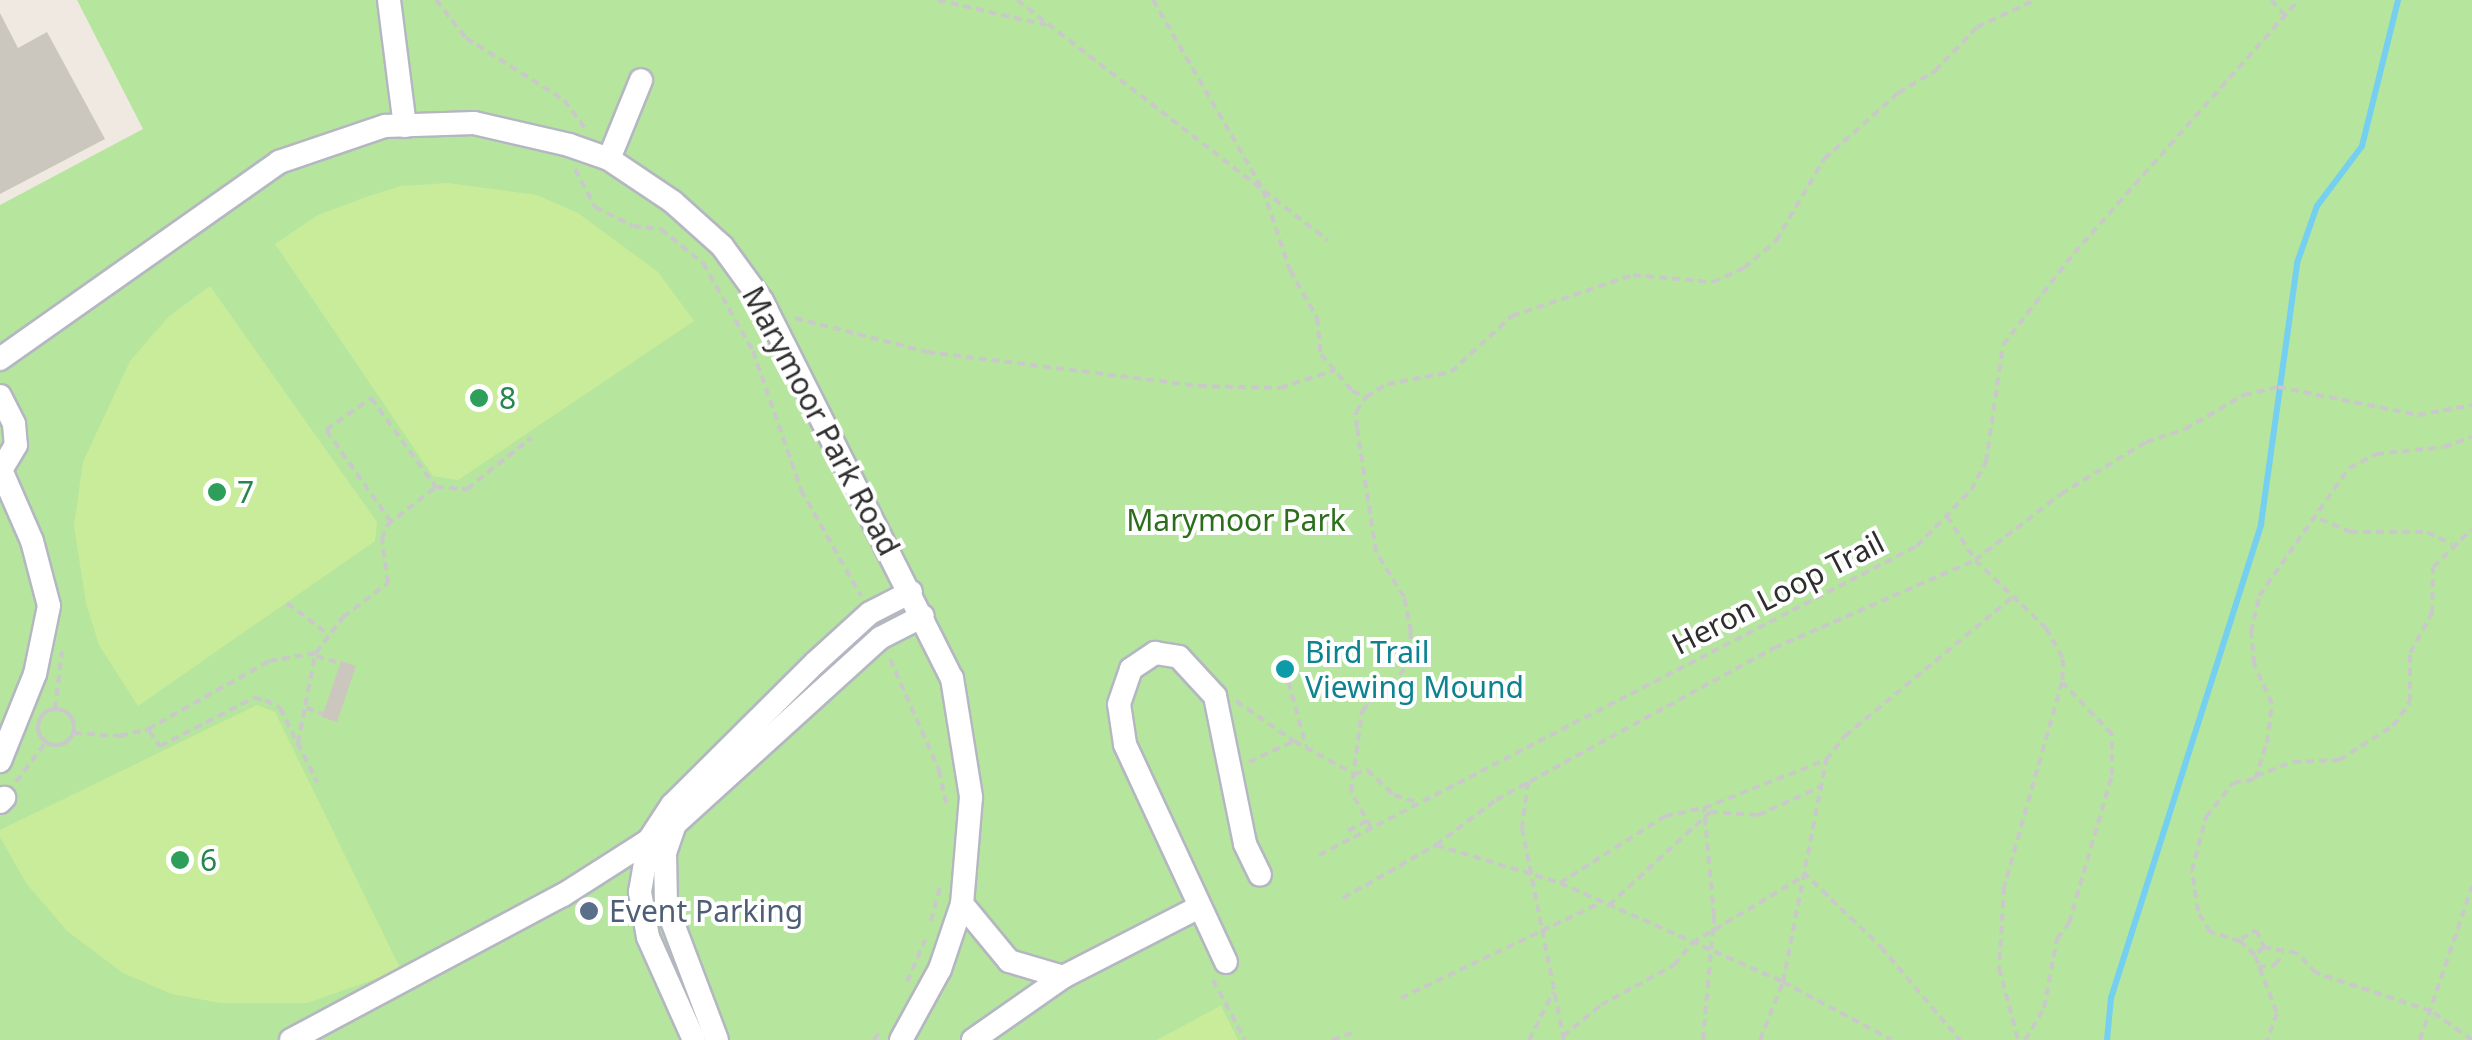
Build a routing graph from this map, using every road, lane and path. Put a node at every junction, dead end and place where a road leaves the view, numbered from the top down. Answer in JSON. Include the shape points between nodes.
{"nodes":[{"id":1,"x":389,"y":0,"type":"edge"},
{"id":2,"x":436,"y":0,"type":"edge"},
{"id":3,"x":938,"y":0,"type":"edge"},
{"id":4,"x":1017,"y":0,"type":"edge"},
{"id":5,"x":1153,"y":0,"type":"edge"},
{"id":6,"x":2035,"y":0,"type":"edge"},
{"id":7,"x":2272,"y":0,"type":"edge"},
{"id":8,"x":2299,"y":0,"type":"edge"},
{"id":9,"x":2286,"y":15,"type":"junction"},
{"id":10,"x":1050,"y":26,"type":"junction"},
{"id":11,"x":641,"y":80,"type":"dead end"},
{"id":12,"x":405,"y":126,"type":"junction"},
{"id":13,"x":584,"y":140,"type":"dead end"},
{"id":14,"x":609,"y":159,"type":"junction"},
{"id":15,"x":577,"y":161,"type":"dead end"},
{"id":16,"x":1263,"y":190,"type":"junction"},
{"id":17,"x":1328,"y":240,"type":"dead end"},
{"id":18,"x":771,"y":319,"type":"junction"},
{"id":19,"x":0,"y":359,"type":"edge"},
{"id":20,"x":1336,"y":370,"type":"junction"},
{"id":21,"x":0,"y":396,"type":"edge"},
{"id":22,"x":1366,"y":397,"type":"junction"},
{"id":23,"x":2472,"y":405,"type":"edge"},
{"id":24,"x":531,"y":438,"type":"dead end"},
{"id":25,"x":2472,"y":438,"type":"edge"},
{"id":26,"x":0,"y":471,"type":"edge"},
{"id":27,"x":436,"y":488,"type":"junction"},
{"id":28,"x":1946,"y":516,"type":"junction"},
{"id":29,"x":2319,"y":518,"type":"junction"},
{"id":30,"x":391,"y":522,"type":"junction"},
{"id":31,"x":2472,"y":528,"type":"edge"},
{"id":32,"x":2452,"y":544,"type":"junction"},
{"id":33,"x":1975,"y":560,"type":"junction"},
{"id":34,"x":911,"y":592,"type":"junction"},
{"id":35,"x":2016,"y":594,"type":"junction"},
{"id":36,"x":286,"y":603,"type":"dead end"},
{"id":37,"x":867,"y":608,"type":"dead end"},
{"id":38,"x":922,"y":616,"type":"junction"},
{"id":39,"x":328,"y":634,"type":"junction"},
{"id":40,"x":886,"y":650,"type":"dead end"},
{"id":41,"x":315,"y":654,"type":"junction"},
{"id":42,"x":340,"y":663,"type":"dead end"},
{"id":43,"x":1285,"y":669,"type":"dead end"},
{"id":44,"x":2062,"y":682,"type":"junction"},
{"id":45,"x":1233,"y":699,"type":"dead end"},
{"id":46,"x":306,"y":708,"type":"junction"},
{"id":47,"x":323,"y":714,"type":"dead end"},
{"id":48,"x":148,"y":729,"type":"junction"},
{"id":49,"x":74,"y":733,"type":"junction"},
{"id":50,"x":1294,"y":741,"type":"junction"},
{"id":51,"x":46,"y":742,"type":"junction"},
{"id":52,"x":298,"y":744,"type":"junction"},
{"id":53,"x":1306,"y":746,"type":"junction"},
{"id":54,"x":1826,"y":760,"type":"junction"},
{"id":55,"x":0,"y":761,"type":"edge"},
{"id":56,"x":1229,"y":763,"type":"junction"},
{"id":57,"x":1354,"y":774,"type":"junction"},
{"id":58,"x":2256,"y":776,"type":"junction"},
{"id":59,"x":317,"y":782,"type":"dead end"},
{"id":60,"x":1528,"y":782,"type":"junction"},
{"id":61,"x":1820,"y":787,"type":"junction"},
{"id":62,"x":2,"y":800,"type":"edge"},
{"id":63,"x":1417,"y":802,"type":"junction"},
{"id":64,"x":1704,"y":808,"type":"junction"},
{"id":65,"x":948,"y":814,"type":"dead end"},
{"id":66,"x":1703,"y":818,"type":"junction"},
{"id":67,"x":1368,"y":820,"type":"junction"},
{"id":68,"x":675,"y":824,"type":"junction"},
{"id":69,"x":1371,"y":827,"type":"junction"},
{"id":70,"x":1348,"y":831,"type":"dead end"},
{"id":71,"x":648,"y":840,"type":"junction"},
{"id":72,"x":1436,"y":845,"type":"junction"},
{"id":73,"x":1319,"y":855,"type":"dead end"},
{"id":74,"x":1528,"y":872,"type":"junction"},
{"id":75,"x":1260,"y":874,"type":"dead end"},
{"id":76,"x":1802,"y":874,"type":"junction"},
{"id":77,"x":942,"y":876,"type":"dead end"},
{"id":78,"x":1560,"y":883,"type":"junction"},
{"id":79,"x":2472,"y":886,"type":"edge"},
{"id":80,"x":1343,"y":898,"type":"dead end"},
{"id":81,"x":1602,"y":902,"type":"junction"},
{"id":82,"x":962,"y":904,"type":"junction"},
{"id":83,"x":1609,"y":905,"type":"junction"},
{"id":84,"x":1198,"y":908,"type":"junction"},
{"id":85,"x":1540,"y":934,"type":"junction"},
{"id":86,"x":1710,"y":935,"type":"junction"},
{"id":87,"x":2240,"y":941,"type":"junction"},
{"id":88,"x":1692,"y":943,"type":"junction"},
{"id":89,"x":2264,"y":947,"type":"junction"},
{"id":90,"x":1707,"y":950,"type":"junction"},
{"id":91,"x":2283,"y":953,"type":"junction"},
{"id":92,"x":2255,"y":954,"type":"junction"},
{"id":93,"x":1217,"y":967,"type":"joint"},
{"id":94,"x":2258,"y":967,"type":"junction"},
{"id":95,"x":1063,"y":977,"type":"junction"},
{"id":96,"x":1784,"y":982,"type":"junction"},
{"id":97,"x":906,"y":984,"type":"dead end"},
{"id":98,"x":1553,"y":992,"type":"junction"},
{"id":99,"x":1402,"y":998,"type":"dead end"},
{"id":100,"x":2431,"y":1010,"type":"junction"},
{"id":101,"x":890,"y":1014,"type":"dead end"},
{"id":102,"x":1355,"y":1032,"type":"dead end"},
{"id":103,"x":1564,"y":1038,"type":"edge"},
{"id":104,"x":290,"y":1040,"type":"edge"},
{"id":105,"x":694,"y":1040,"type":"edge"},
{"id":106,"x":718,"y":1040,"type":"edge"},
{"id":107,"x":874,"y":1040,"type":"edge"},
{"id":108,"x":900,"y":1040,"type":"edge"},
{"id":109,"x":973,"y":1040,"type":"edge"},
{"id":110,"x":1245,"y":1040,"type":"edge"},
{"id":111,"x":1332,"y":1040,"type":"edge"},
{"id":112,"x":1529,"y":1040,"type":"edge"},
{"id":113,"x":1703,"y":1040,"type":"edge"},
{"id":114,"x":1760,"y":1040,"type":"edge"},
{"id":115,"x":1892,"y":1040,"type":"edge"},
{"id":116,"x":1960,"y":1040,"type":"edge"},
{"id":117,"x":2021,"y":1040,"type":"edge"},
{"id":118,"x":2267,"y":1040,"type":"edge"},
{"id":119,"x":2420,"y":1040,"type":"edge"},
{"id":120,"x":2472,"y":1040,"type":"edge"}],
"edges":[{"from":1,"to":12,"type":"street"},
{"from":2,"to":13,"type":"path","via":[[490,57],[574,108],[588,128]]},
{"from":3,"to":10,"type":"path"},
{"from":4,"to":10,"type":"path"},
{"from":5,"to":16,"type":"path"},
{"from":6,"to":22,"type":"path","via":[[1978,26],[1936,71],[1898,93],[1824,160],[1776,241],[1744,268],[1713,282],[1633,275],[1512,316],[1451,372],[1387,384]]},
{"from":7,"to":9,"type":"path"},
{"from":8,"to":9,"type":"path","name":"Heron Loop Trail"},
{"from":9,"to":28,"type":"path","name":"Heron Loop Trail","via":[[2074,253],[2003,344],[1986,462]]},
{"from":10,"to":16,"type":"path"},
{"from":11,"to":14,"type":"street"},
{"from":12,"to":14,"type":"street","name":"Marymoor Park Road","via":[[474,123]]},
{"from":12,"to":19,"type":"street","name":"Marymoor Park Road","via":[[334,139],[280,162]]},
{"from":14,"to":18,"type":"street","name":"Marymoor Park Road","via":[[722,246]]},
{"from":15,"to":37,"type":"path","via":[[575,178],[594,206],[676,238],[722,292],[774,401],[801,490]]},
{"from":16,"to":17,"type":"path"},
{"from":16,"to":20,"type":"path","via":[[1290,270],[1317,318],[1321,354]]},
{"from":18,"to":20,"type":"path","via":[[810,317],[927,352],[1198,386],[1280,388]]},
{"from":18,"to":34,"type":"street","name":"Marymoor Park Road"},
{"from":20,"to":22,"type":"path"},
{"from":21,"to":26,"type":"street","via":[[16,445]]},
{"from":22,"to":57,"type":"path","via":[[1356,412],[1357,428],[1376,552],[1404,597],[1411,632],[1408,666],[1362,711]]},
{"from":23,"to":33,"type":"path","via":[[2390,413],[2355,398],[2278,387],[2244,395],[2146,442],[2060,494]]},
{"from":24,"to":27,"type":"path","via":[[467,489]]},
{"from":25,"to":29,"type":"path","via":[[2376,454],[2355,464],[2330,490]]},
{"from":26,"to":55,"type":"street","via":[[32,541],[49,606],[36,674]]},
{"from":27,"to":30,"type":"path"},
{"from":27,"to":30,"type":"path","via":[[371,398],[326,430]]},
{"from":28,"to":33,"type":"path"},
{"from":28,"to":63,"type":"path","name":"Heron Loop Trail","via":[[1891,564]]},
{"from":29,"to":32,"type":"path","via":[[2350,532],[2428,532]]},
{"from":29,"to":58,"type":"path","via":[[2254,606],[2254,664],[2272,715]]},
{"from":30,"to":39,"type":"path","via":[[382,539],[388,583]]},
{"from":31,"to":32,"type":"path"},
{"from":32,"to":58,"type":"path","via":[[2433,567],[2432,613],[2410,653],[2410,702],[2393,726],[2339,760],[2294,762]]},
{"from":33,"to":35,"type":"path"},
{"from":33,"to":60,"type":"path","via":[[1774,648]]},
{"from":34,"to":38,"type":"street","name":"Marymoor Park Road"},
{"from":34,"to":71,"type":"street","via":[[870,613],[815,663],[672,804]]},
{"from":35,"to":44,"type":"path","via":[[2063,659]]},
{"from":35,"to":54,"type":"path","via":[[1845,736]]},
{"from":36,"to":39,"type":"path"},
{"from":38,"to":68,"type":"street","via":[[880,638]]},
{"from":38,"to":82,"type":"street","name":"Marymoor Park Road","via":[[952,678],[965,732],[971,797]]},
{"from":39,"to":41,"type":"path"},
{"from":40,"to":65,"type":"path","via":[[939,770]]},
{"from":41,"to":42,"type":"path"},
{"from":41,"to":46,"type":"path"},
{"from":41,"to":48,"type":"path","via":[[269,661]]},
{"from":43,"to":53,"type":"path"},
{"from":44,"to":117,"type":"path","via":[[2004,886],[1999,968]]},
{"from":44,"to":117,"type":"path","via":[[2112,734],[2112,775],[2069,923],[2058,939],[2044,1008]]},
{"from":45,"to":50,"type":"path"},
{"from":46,"to":47,"type":"path"},
{"from":46,"to":52,"type":"path"},
{"from":48,"to":49,"type":"path","via":[[120,736]]},
{"from":48,"to":52,"type":"path","via":[[160,746],[254,698],[280,708]]},
{"from":49,"to":51,"type":"path","via":[[65,744]]},
{"from":49,"to":51,"type":"path","via":[[68,713],[48,710],[38,728]]},
{"from":50,"to":53,"type":"path"},
{"from":50,"to":56,"type":"path","via":[[1258,759]]},
{"from":51,"to":62,"type":"path"},
{"from":52,"to":59,"type":"path"},
{"from":53,"to":57,"type":"path"},
{"from":54,"to":61,"type":"path"},
{"from":54,"to":64,"type":"path"},
{"from":56,"to":75,"type":"street","via":[[1244,844]]},
{"from":56,"to":84,"type":"street","via":[[1214,696],[1199,672],[1179,657],[1155,653],[1131,669],[1119,704],[1125,744]]},
{"from":57,"to":63,"type":"path","via":[[1368,770],[1394,795]]},
{"from":57,"to":67,"type":"path","via":[[1352,792]]},
{"from":58,"to":87,"type":"path","via":[[2234,783],[2206,817],[2192,871],[2203,922],[2220,937]]},
{"from":60,"to":72,"type":"path","via":[[1461,821]]},
{"from":60,"to":74,"type":"path","via":[[1522,828]]},
{"from":61,"to":66,"type":"path","via":[[1758,815]]},
{"from":61,"to":76,"type":"path"},
{"from":63,"to":69,"type":"path","name":"Heron Loop Trail"},
{"from":64,"to":66,"type":"path"},
{"from":64,"to":78,"type":"path","via":[[1665,816]]},
{"from":66,"to":83,"type":"path"},
{"from":66,"to":86,"type":"path"},
{"from":67,"to":69,"type":"path"},
{"from":67,"to":70,"type":"path"},
{"from":68,"to":71,"type":"street"},
{"from":68,"to":106,"type":"street","via":[[664,853],[666,905]]},
{"from":69,"to":73,"type":"path","name":"Heron Loop Trail"},
{"from":71,"to":104,"type":"street","via":[[563,895]]},
{"from":71,"to":105,"type":"street","via":[[640,892],[648,937]]},
{"from":72,"to":74,"type":"path"},
{"from":72,"to":80,"type":"path"},
{"from":74,"to":78,"type":"path"},
{"from":74,"to":85,"type":"path"},
{"from":76,"to":86,"type":"path"},
{"from":76,"to":96,"type":"path"},
{"from":76,"to":116,"type":"path","via":[[1881,947]]},
{"from":77,"to":97,"type":"path"},
{"from":78,"to":81,"type":"path"},
{"from":79,"to":100,"type":"path"},
{"from":81,"to":83,"type":"path"},
{"from":81,"to":85,"type":"path"},
{"from":82,"to":95,"type":"street","via":[[1008,961]]},
{"from":82,"to":108,"type":"street","name":"Marymoor Park Road","via":[[940,969]]},
{"from":83,"to":88,"type":"path"},
{"from":84,"to":93,"type":"street"},
{"from":84,"to":95,"type":"street"},
{"from":85,"to":98,"type":"path"},
{"from":85,"to":99,"type":"path"},
{"from":86,"to":88,"type":"path"},
{"from":86,"to":90,"type":"path"},
{"from":87,"to":89,"type":"path","via":[[2256,930]]},
{"from":87,"to":92,"type":"path"},
{"from":88,"to":90,"type":"path"},
{"from":88,"to":103,"type":"path","via":[[1674,964],[1601,1005]]},
{"from":89,"to":91,"type":"path"},
{"from":89,"to":92,"type":"path"},
{"from":90,"to":96,"type":"path"},
{"from":90,"to":113,"type":"path"},
{"from":91,"to":94,"type":"path","via":[[2275,965]]},
{"from":91,"to":100,"type":"path","via":[[2297,953],[2316,973]]},
{"from":92,"to":94,"type":"path"},
{"from":93,"to":110,"type":"path"},
{"from":94,"to":118,"type":"path","via":[[2277,1012]]},
{"from":95,"to":109,"type":"street"},
{"from":96,"to":114,"type":"path"},
{"from":96,"to":115,"type":"path"},
{"from":98,"to":103,"type":"path"},
{"from":98,"to":112,"type":"path"},
{"from":100,"to":119,"type":"path"},
{"from":100,"to":120,"type":"path"},
{"from":101,"to":107,"type":"path"},
{"from":102,"to":111,"type":"path"}]}
